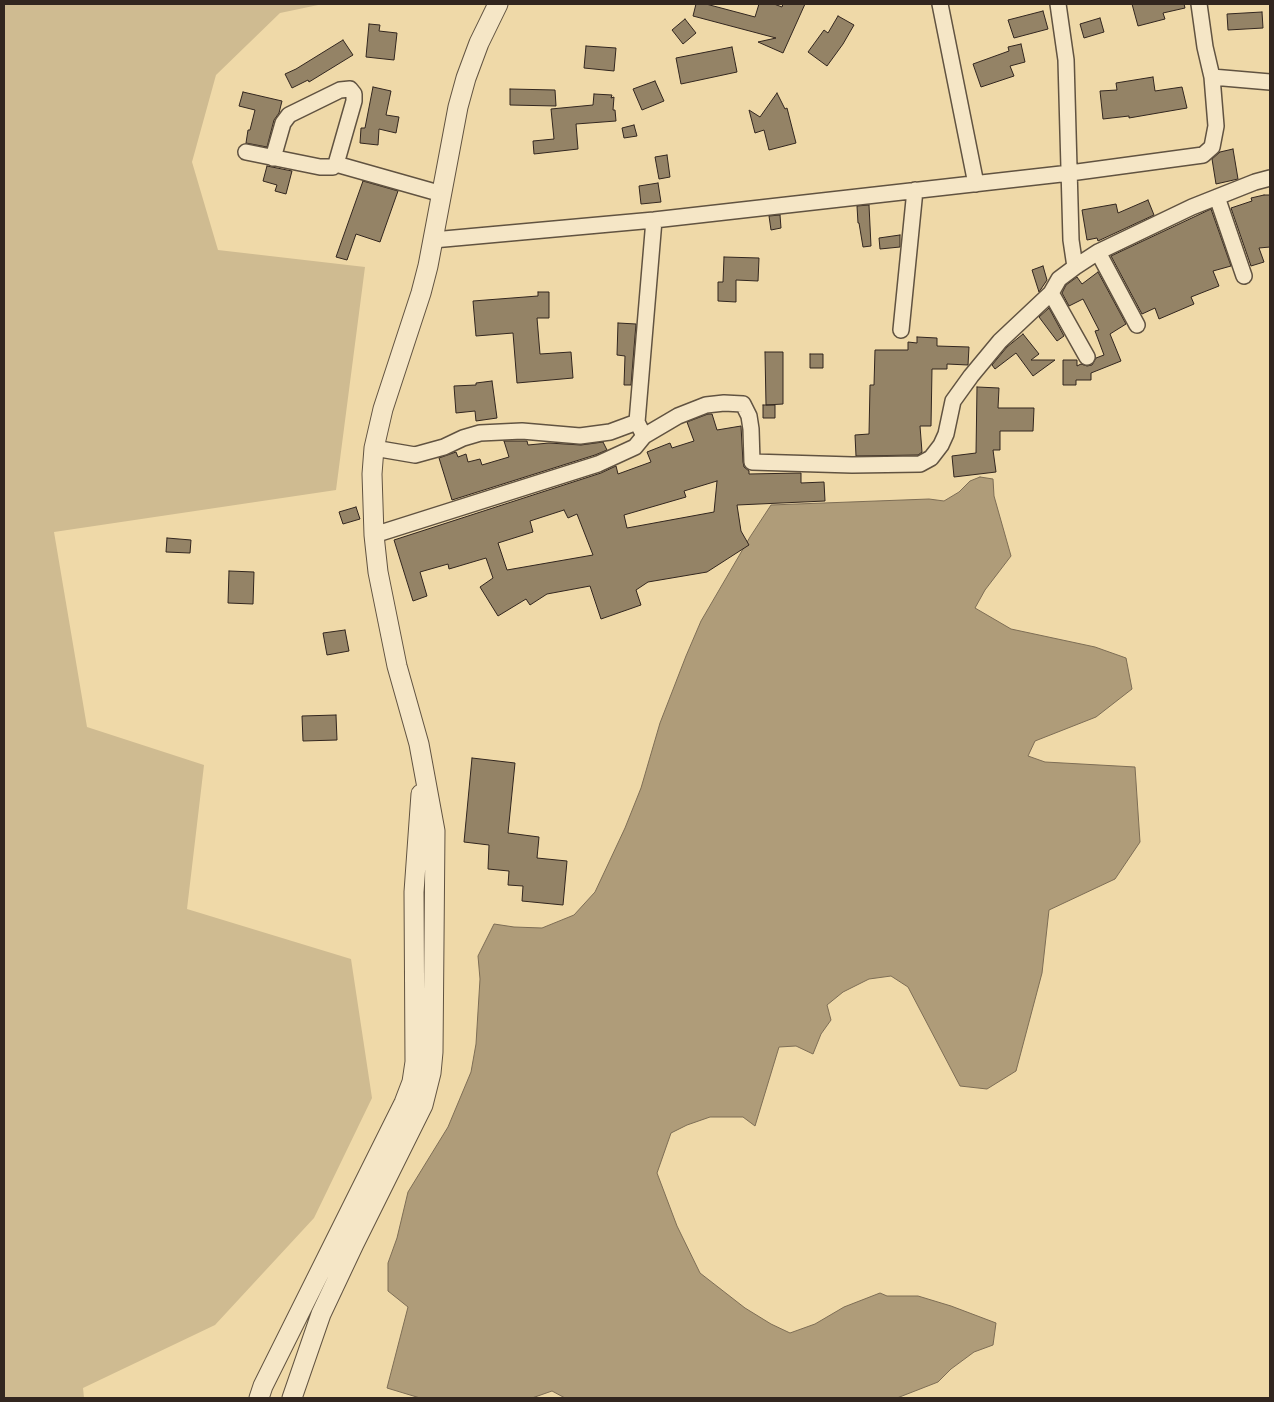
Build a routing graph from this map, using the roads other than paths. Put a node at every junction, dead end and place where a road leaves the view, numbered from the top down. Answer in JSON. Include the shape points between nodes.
{"nodes":[{"id":1,"x":498,"y":4,"type":"edge"},
{"id":2,"x":940,"y":4,"type":"edge"},
{"id":3,"x":1058,"y":4,"type":"edge"},
{"id":4,"x":1199,"y":4,"type":"edge"},
{"id":5,"x":1212,"y":77,"type":"junction"},
{"id":6,"x":1270,"y":82,"type":"edge"},
{"id":7,"x":246,"y":152,"type":"dead end"},
{"id":8,"x":273,"y":158,"type":"junction"},
{"id":9,"x":336,"y":164,"type":"junction"},
{"id":10,"x":1070,"y":174,"type":"junction"},
{"id":11,"x":1270,"y":178,"type":"edge"},
{"id":12,"x":976,"y":184,"type":"junction"},
{"id":13,"x":915,"y":190,"type":"junction"},
{"id":14,"x":442,"y":194,"type":"junction"},
{"id":15,"x":1216,"y":197,"type":"junction"},
{"id":16,"x":654,"y":220,"type":"junction"},
{"id":17,"x":433,"y":240,"type":"junction"},
{"id":18,"x":1098,"y":252,"type":"junction"},
{"id":19,"x":1075,"y":267,"type":"junction"},
{"id":20,"x":1244,"y":276,"type":"dead end"},
{"id":21,"x":1050,"y":293,"type":"junction"},
{"id":22,"x":1138,"y":325,"type":"dead end"},
{"id":23,"x":901,"y":330,"type":"dead end"},
{"id":24,"x":1088,"y":357,"type":"dead end"},
{"id":25,"x":637,"y":422,"type":"junction"},
{"id":26,"x":644,"y":436,"type":"junction"},
{"id":27,"x":374,"y":448,"type":"junction"},
{"id":28,"x":374,"y":535,"type":"junction"},
{"id":29,"x":422,"y":765,"type":"junction"},
{"id":30,"x":259,"y":1398,"type":"edge"},
{"id":31,"x":292,"y":1398,"type":"edge"}],
"edges":[{"from":1,"to":14,"type":"street","via":[[466,78]]},
{"from":2,"to":12,"type":"street"},
{"from":3,"to":10,"type":"street","via":[[1066,60]]},
{"from":4,"to":5,"type":"street"},
{"from":5,"to":6,"type":"street"},
{"from":5,"to":10,"type":"street","via":[[1216,126],[1212,147],[1203,155]]},
{"from":7,"to":8,"type":"street"},
{"from":8,"to":9,"type":"street","via":[[320,167]]},
{"from":8,"to":9,"type":"street","via":[[289,115],[340,90],[350,89],[354,101]]},
{"from":9,"to":14,"type":"street"},
{"from":10,"to":12,"type":"street"},
{"from":10,"to":19,"type":"street","via":[[1071,240]]},
{"from":11,"to":15,"type":"street"},
{"from":12,"to":13,"type":"street"},
{"from":13,"to":16,"type":"street"},
{"from":13,"to":23,"type":"street"},
{"from":14,"to":17,"type":"street"},
{"from":15,"to":18,"type":"street"},
{"from":15,"to":20,"type":"street"},
{"from":16,"to":17,"type":"street"},
{"from":16,"to":25,"type":"street"},
{"from":17,"to":27,"type":"street","via":[[421,293],[383,409]]},
{"from":18,"to":19,"type":"street"},
{"from":18,"to":22,"type":"street"},
{"from":19,"to":21,"type":"street","via":[[1059,279]]},
{"from":21,"to":24,"type":"street"},
{"from":21,"to":26,"type":"street","via":[[1000,341],[971,376],[953,400],[941,445],[931,458],[920,464],[752,462],[749,416],[743,404],[724,402],[678,416]]},
{"from":25,"to":26,"type":"street"},
{"from":25,"to":27,"type":"street","via":[[610,432],[580,436],[522,430],[480,433],[415,454]]},
{"from":26,"to":28,"type":"street","via":[[635,447],[598,464]]},
{"from":27,"to":28,"type":"street"},
{"from":28,"to":29,"type":"street","via":[[387,621]]},
{"from":29,"to":30,"type":"street","via":[[414,874],[415,1062],[412,1082]]},
{"from":29,"to":31,"type":"street","via":[[434,823],[435,853],[433,1052],[429,1082],[423,1105],[325,1306]]}]}
